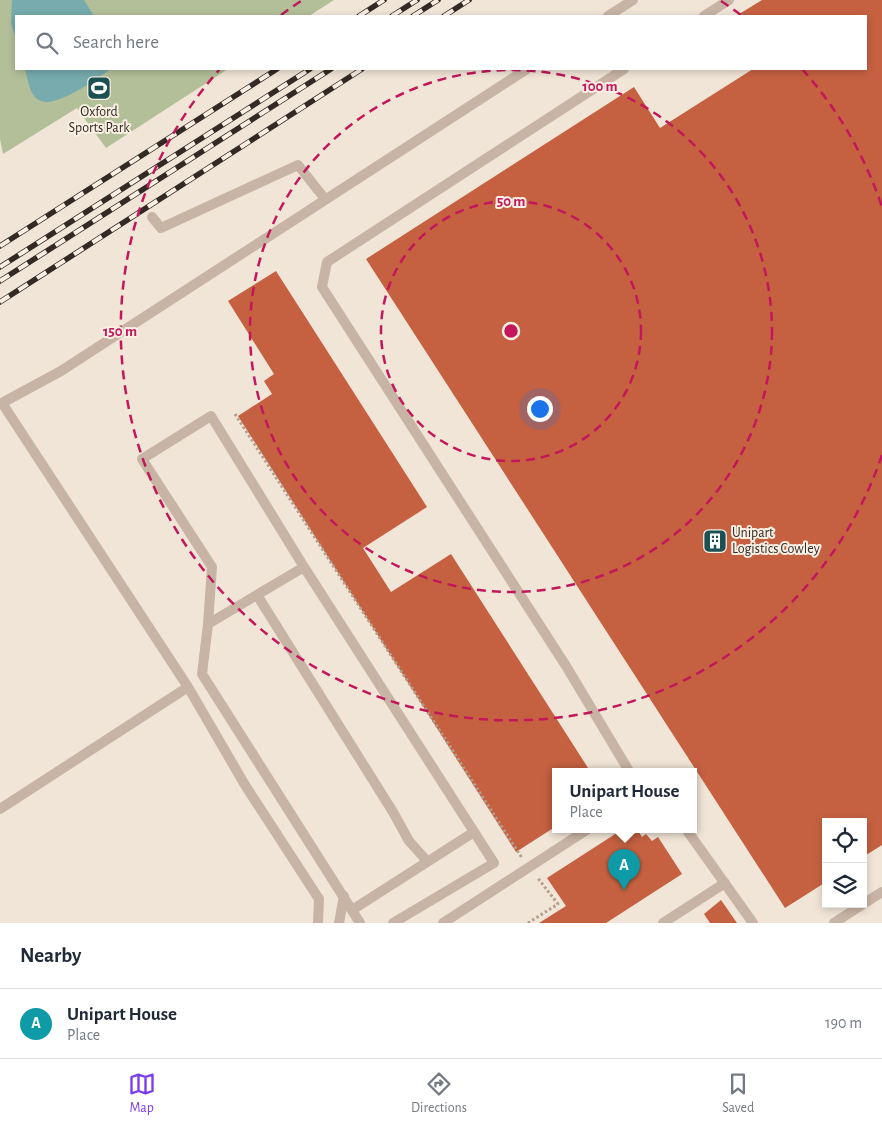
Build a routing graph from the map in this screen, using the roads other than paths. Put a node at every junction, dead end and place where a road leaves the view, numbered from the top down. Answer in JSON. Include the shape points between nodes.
{"nodes":[{"id":1,"x":633,"y":0,"type":"edge"},
{"id":2,"x":729,"y":0,"type":"edge"},
{"id":3,"x":610,"y":15,"type":"edge"},
{"id":4,"x":706,"y":15,"type":"edge"},
{"id":5,"x":525,"y":70,"type":"edge"},
{"id":6,"x":622,"y":70,"type":"edge"},
{"id":7,"x":325,"y":199,"type":"junction"},
{"id":8,"x":152,"y":217,"type":"dead end"},
{"id":9,"x":1,"y":403,"type":"edge"},
{"id":10,"x":304,"y":567,"type":"junction"},
{"id":11,"x":257,"y":595,"type":"junction"},
{"id":12,"x":208,"y":624,"type":"junction"},
{"id":13,"x":188,"y":687,"type":"junction"},
{"id":14,"x":627,"y":768,"type":"edge"},
{"id":15,"x":0,"y":809,"type":"edge"},
{"id":16,"x":474,"y":832,"type":"junction"},
{"id":17,"x":582,"y":833,"type":"edge"},
{"id":18,"x":689,"y":833,"type":"edge"},
{"id":19,"x":427,"y":862,"type":"junction"},
{"id":20,"x":725,"y":883,"type":"junction"},
{"id":21,"x":882,"y":892,"type":"edge"},
{"id":22,"x":344,"y":896,"type":"junction"},
{"id":23,"x":867,"y":901,"type":"edge"},
{"id":24,"x":857,"y":908,"type":"edge"},
{"id":25,"x":352,"y":910,"type":"junction"},
{"id":26,"x":318,"y":923,"type":"edge"},
{"id":27,"x":339,"y":923,"type":"edge"},
{"id":28,"x":360,"y":923,"type":"edge"},
{"id":29,"x":393,"y":923,"type":"edge"},
{"id":30,"x":443,"y":923,"type":"edge"},
{"id":31,"x":663,"y":923,"type":"edge"},
{"id":32,"x":753,"y":923,"type":"edge"},
{"id":33,"x":834,"y":923,"type":"edge"}],
"edges":[{"from":1,"to":3,"type":"lane"},
{"from":2,"to":4,"type":"lane"},
{"from":5,"to":7,"type":"lane"},
{"from":6,"to":14,"type":"lane","via":[[327,262],[322,287],[566,666]]},
{"from":7,"to":8,"type":"lane","via":[[298,165],[160,228]]},
{"from":7,"to":9,"type":"lane","via":[[61,371]]},
{"from":9,"to":13,"type":"lane"},
{"from":10,"to":11,"type":"lane"},
{"from":10,"to":12,"type":"lane","via":[[211,416],[142,459],[212,567]]},
{"from":10,"to":16,"type":"lane"},
{"from":11,"to":12,"type":"lane"},
{"from":11,"to":19,"type":"lane","via":[[409,841]]},
{"from":12,"to":22,"type":"lane","via":[[202,674]]},
{"from":13,"to":15,"type":"lane"},
{"from":13,"to":26,"type":"lane","via":[[245,785],[319,900]]},
{"from":16,"to":19,"type":"lane"},
{"from":16,"to":29,"type":"lane","via":[[494,863]]},
{"from":17,"to":30,"type":"lane"},
{"from":18,"to":20,"type":"lane"},
{"from":19,"to":25,"type":"lane"},
{"from":20,"to":31,"type":"lane"},
{"from":20,"to":32,"type":"lane"},
{"from":21,"to":23,"type":"lane"},
{"from":22,"to":25,"type":"lane"},
{"from":22,"to":27,"type":"lane"},
{"from":24,"to":33,"type":"lane"},
{"from":25,"to":28,"type":"lane"}]}
